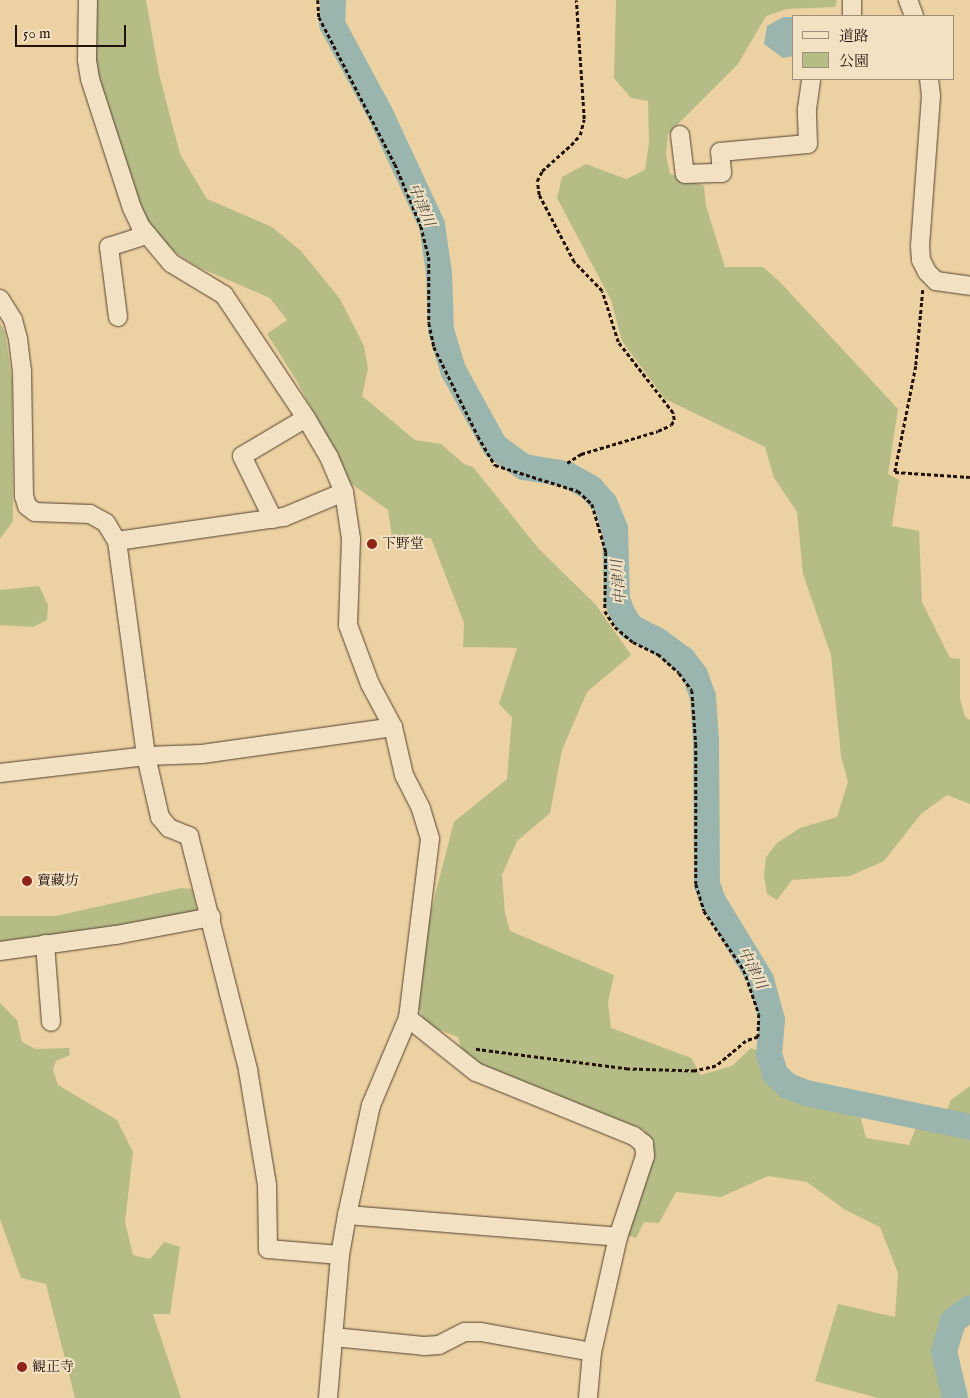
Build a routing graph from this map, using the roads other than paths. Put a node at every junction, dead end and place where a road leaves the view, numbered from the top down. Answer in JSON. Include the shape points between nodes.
{"nodes":[{"id":1,"x":88,"y":0,"type":"edge"},
{"id":2,"x":852,"y":0,"type":"edge"},
{"id":3,"x":908,"y":0,"type":"edge"},
{"id":4,"x":852,"y":15,"type":"edge"},
{"id":5,"x":914,"y":15,"type":"edge"},
{"id":6,"x":811,"y":80,"type":"edge"},
{"id":7,"x":929,"y":80,"type":"edge"},
{"id":8,"x":680,"y":135,"type":"dead end"},
{"id":9,"x":147,"y":235,"type":"junction"},
{"id":10,"x":970,"y":286,"type":"edge"},
{"id":11,"x":0,"y":299,"type":"edge"},
{"id":12,"x":118,"y":317,"type":"dead end"},
{"id":13,"x":306,"y":418,"type":"junction"},
{"id":14,"x":344,"y":492,"type":"junction"},
{"id":15,"x":273,"y":519,"type":"junction"},
{"id":16,"x":118,"y":541,"type":"junction"},
{"id":17,"x":393,"y":727,"type":"junction"},
{"id":18,"x":146,"y":756,"type":"junction"},
{"id":19,"x":0,"y":773,"type":"edge"},
{"id":20,"x":211,"y":917,"type":"junction"},
{"id":21,"x":45,"y":944,"type":"junction"},
{"id":22,"x":0,"y":951,"type":"edge"},
{"id":23,"x":408,"y":1018,"type":"junction"},
{"id":24,"x":50,"y":1022,"type":"dead end"},
{"id":25,"x":347,"y":1215,"type":"junction"},
{"id":26,"x":618,"y":1237,"type":"junction"},
{"id":27,"x":340,"y":1255,"type":"junction"},
{"id":28,"x":332,"y":1336,"type":"junction"},
{"id":29,"x":592,"y":1352,"type":"junction"},
{"id":30,"x":328,"y":1398,"type":"edge"},
{"id":31,"x":588,"y":1398,"type":"edge"}],
"edges":[{"from":1,"to":9,"type":"street","via":[[87,60],[90,79],[132,208]]},
{"from":2,"to":4,"type":"street"},
{"from":3,"to":5,"type":"street"},
{"from":6,"to":8,"type":"street","via":[[807,109],[808,144],[720,152],[722,173],[685,174]]},
{"from":7,"to":10,"type":"street","via":[[932,96],[920,246],[927,272],[948,285]]},
{"from":9,"to":12,"type":"street","via":[[110,247]]},
{"from":9,"to":13,"type":"street","via":[[171,263],[224,295]]},
{"from":11,"to":16,"type":"street","via":[[12,320],[22,370],[24,496],[27,506],[44,514],[90,514],[106,523]]},
{"from":13,"to":14,"type":"street","via":[[329,457]]},
{"from":13,"to":15,"type":"street","via":[[242,456]]},
{"from":14,"to":15,"type":"street"},
{"from":14,"to":17,"type":"street","via":[[351,539],[348,625],[370,684]]},
{"from":15,"to":16,"type":"street"},
{"from":16,"to":18,"type":"street"},
{"from":17,"to":18,"type":"street","via":[[202,754]]},
{"from":17,"to":23,"type":"street","via":[[404,775],[421,809],[430,839]]},
{"from":18,"to":19,"type":"street"},
{"from":18,"to":20,"type":"street","via":[[160,817],[169,828],[189,836]]},
{"from":20,"to":21,"type":"street"},
{"from":20,"to":27,"type":"street","via":[[263,1145],[268,1249]]},
{"from":21,"to":22,"type":"street"},
{"from":21,"to":24,"type":"street"},
{"from":23,"to":25,"type":"street","via":[[371,1105]]},
{"from":23,"to":26,"type":"street","via":[[476,1072],[634,1136],[644,1144],[642,1165]]},
{"from":25,"to":26,"type":"street"},
{"from":25,"to":27,"type":"street"},
{"from":26,"to":29,"type":"street"},
{"from":27,"to":28,"type":"street"},
{"from":28,"to":29,"type":"street","via":[[424,1346],[439,1345],[465,1332],[481,1332]]},
{"from":28,"to":30,"type":"street"},
{"from":29,"to":31,"type":"street"}]}
